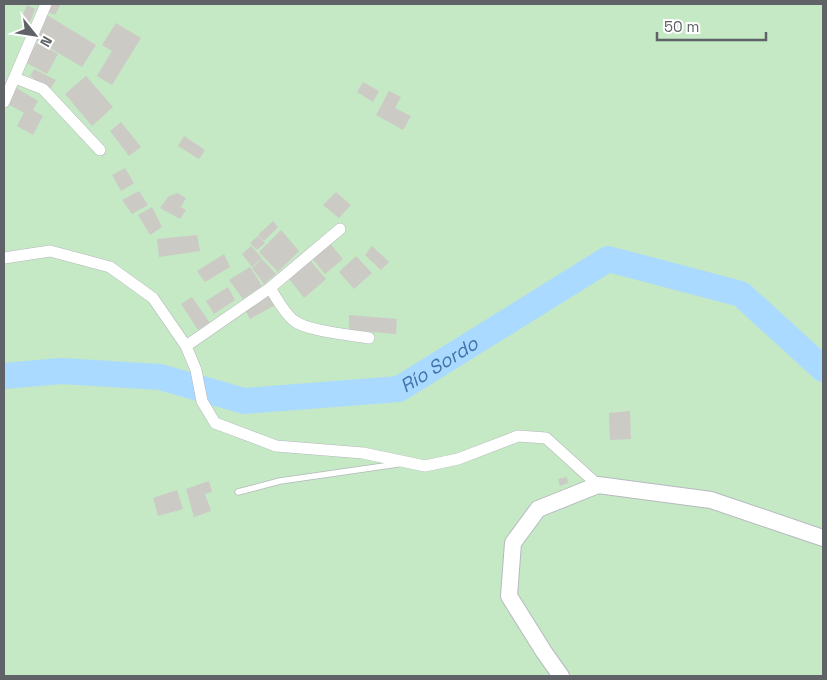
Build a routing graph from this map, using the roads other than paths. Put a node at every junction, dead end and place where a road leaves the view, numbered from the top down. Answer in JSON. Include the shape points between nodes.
{"nodes":[{"id":1,"x":46,"y":4,"type":"edge"},
{"id":2,"x":15,"y":78,"type":"junction"},
{"id":3,"x":4,"y":102,"type":"edge"},
{"id":4,"x":100,"y":150,"type":"dead end"},
{"id":5,"x":340,"y":229,"type":"dead end"},
{"id":6,"x":4,"y":258,"type":"edge"},
{"id":7,"x":270,"y":288,"type":"junction"},
{"id":8,"x":369,"y":338,"type":"dead end"},
{"id":9,"x":186,"y":346,"type":"junction"},
{"id":10,"x":407,"y":462,"type":"junction"},
{"id":11,"x":598,"y":485,"type":"junction"},
{"id":12,"x":238,"y":492,"type":"dead end"},
{"id":13,"x":823,"y":538,"type":"edge"},
{"id":14,"x":561,"y":676,"type":"edge"}],
"edges":[{"from":1,"to":2,"type":"street"},
{"from":2,"to":3,"type":"street"},
{"from":2,"to":4,"type":"street","via":[[43,90]]},
{"from":5,"to":7,"type":"street"},
{"from":6,"to":9,"type":"street","via":[[50,251],[110,267],[153,298]]},
{"from":7,"to":8,"type":"street","via":[[294,321]]},
{"from":7,"to":9,"type":"street"},
{"from":9,"to":10,"type":"street","via":[[196,370],[202,401],[214,423],[276,446],[363,453]]},
{"from":10,"to":11,"type":"street","via":[[425,466],[458,459],[518,436],[546,438]]},
{"from":10,"to":12,"type":"lane","via":[[280,480]]},
{"from":11,"to":13,"type":"main road","via":[[711,500]]},
{"from":11,"to":14,"type":"main road","via":[[538,509],[513,543],[509,596]]}]}
